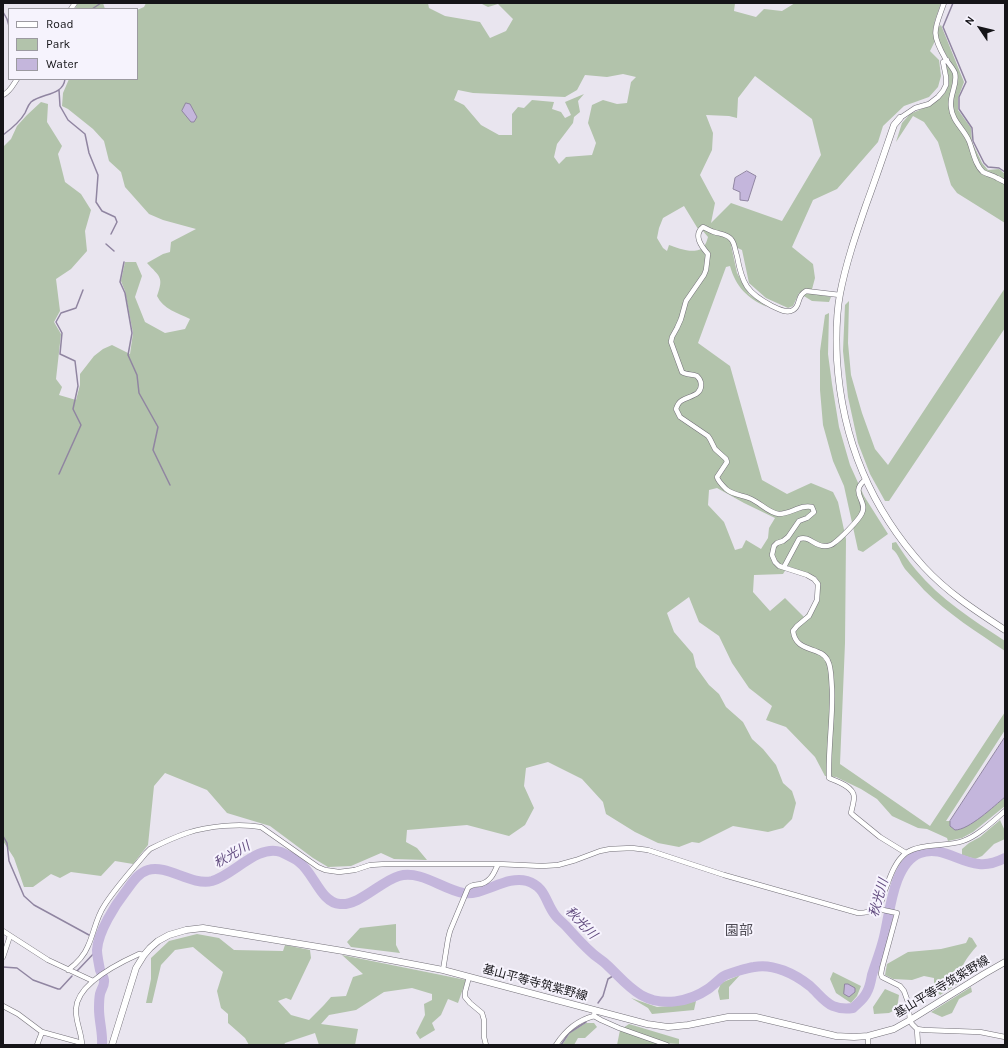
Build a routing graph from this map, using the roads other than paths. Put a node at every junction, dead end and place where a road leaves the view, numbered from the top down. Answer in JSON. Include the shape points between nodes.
{"nodes":[{"id":1,"x":944,"y":3,"type":"edge"},
{"id":2,"x":947,"y":60,"type":"junction"},
{"id":3,"x":16,"y":80,"type":"edge"},
{"id":4,"x":3,"y":95,"type":"edge"},
{"id":5,"x":900,"y":118,"type":"joint"},
{"id":6,"x":1005,"y":182,"type":"edge"},
{"id":7,"x":840,"y":294,"type":"junction"},
{"id":8,"x":865,"y":480,"type":"junction"},
{"id":9,"x":784,"y":567,"type":"junction"},
{"id":10,"x":1005,"y":630,"type":"edge"},
{"id":11,"x":1005,"y":811,"type":"edge"},
{"id":12,"x":906,"y":853,"type":"junction"},
{"id":13,"x":498,"y":864,"type":"junction"},
{"id":14,"x":878,"y":907,"type":"junction"},
{"id":15,"x":3,"y":931,"type":"edge"},
{"id":16,"x":10,"y":936,"type":"junction"},
{"id":17,"x":144,"y":955,"type":"junction"},
{"id":18,"x":3,"y":957,"type":"edge"},
{"id":19,"x":1005,"y":962,"type":"edge"},
{"id":20,"x":68,"y":970,"type":"junction"},
{"id":21,"x":443,"y":970,"type":"junction"},
{"id":22,"x":469,"y":977,"type":"junction"},
{"id":23,"x":93,"y":981,"type":"junction"},
{"id":24,"x":3,"y":1006,"type":"edge"},
{"id":25,"x":595,"y":1013,"type":"junction"},
{"id":26,"x":910,"y":1020,"type":"junction"},
{"id":27,"x":917,"y":1029,"type":"junction"},
{"id":28,"x":42,"y":1032,"type":"junction"},
{"id":29,"x":868,"y":1036,"type":"junction"},
{"id":30,"x":1005,"y":1037,"type":"edge"},
{"id":31,"x":82,"y":1044,"type":"edge"},
{"id":32,"x":37,"y":1045,"type":"edge"},
{"id":33,"x":112,"y":1045,"type":"edge"},
{"id":34,"x":486,"y":1045,"type":"edge"},
{"id":35,"x":556,"y":1045,"type":"edge"},
{"id":36,"x":667,"y":1045,"type":"edge"},
{"id":37,"x":868,"y":1045,"type":"edge"},
{"id":38,"x":918,"y":1045,"type":"edge"}],
"edges":[{"from":1,"to":2,"type":"street","via":[[935,31]]},
{"from":2,"to":5,"type":"street","via":[[944,62],[944,91],[928,104],[915,108]]},
{"from":2,"to":6,"type":"street","via":[[955,77],[950,106],[952,113],[964,131],[980,168],[990,176]]},
{"from":3,"to":4,"type":"street","via":[[10,91]]},
{"from":5,"to":7,"type":"main road","via":[[894,125],[850,250]]},
{"from":7,"to":8,"type":"main road","via":[[836,345],[838,380],[853,448]]},
{"from":7,"to":9,"type":"street","via":[[806,291],[801,295],[797,306],[789,312],[772,306],[753,294],[743,282],[732,240],[724,234],[703,227],[698,234],[702,248],[708,254],[706,270],[686,300],[672,337],[671,346],[682,372],[698,377],[701,384],[697,393],[679,402],[676,409],[680,417],[708,436],[715,449],[726,459],[727,462],[717,477],[718,480],[732,493],[750,498],[772,512],[787,513],[803,507],[812,507],[812,515],[799,521],[788,537],[774,546],[772,555],[775,562]]},
{"from":8,"to":9,"type":"street","via":[[858,488],[863,511],[843,535],[826,547],[808,539],[800,539]]},
{"from":8,"to":10,"type":"main road","via":[[896,533],[925,568],[958,598]]},
{"from":9,"to":12,"type":"street","via":[[814,579],[818,584],[817,600],[810,616],[793,631],[800,644],[825,656],[830,669],[832,700],[829,778],[852,791],[853,815],[880,837]]},
{"from":11,"to":12,"type":"street","via":[[972,837]]},
{"from":12,"to":14,"type":"street","via":[[896,865]]},
{"from":13,"to":14,"type":"street","via":[[558,865],[600,851],[632,848],[648,850],[858,914]]},
{"from":13,"to":20,"type":"street","via":[[370,865],[339,872],[318,868],[261,828],[242,825],[212,827],[188,833],[150,849],[104,906],[88,947]]},
{"from":13,"to":21,"type":"street","via":[[489,880],[468,888],[450,931]]},
{"from":14,"to":26,"type":"street","via":[[897,913],[881,974],[904,991]]},
{"from":15,"to":16,"type":"street"},
{"from":16,"to":18,"type":"street"},
{"from":16,"to":20,"type":"street"},
{"from":17,"to":21,"type":"main road","name":"基山平等寺筑紫野線","via":[[158,941],[169,935],[203,928]]},
{"from":17,"to":23,"type":"street","via":[[139,954],[131,958]]},
{"from":17,"to":33,"type":"main road","name":"基山平等寺筑紫野線","via":[[136,968]]},
{"from":19,"to":26,"type":"main road","name":"基山平等寺筑紫野線"},
{"from":20,"to":23,"type":"street"},
{"from":21,"to":22,"type":"main road","name":"基山平等寺筑紫野線"},
{"from":22,"to":25,"type":"main road","name":"基山平等寺筑紫野線"},
{"from":22,"to":34,"type":"street","via":[[465,997],[482,1013]]},
{"from":23,"to":31,"type":"street","via":[[82,992],[76,1007]]},
{"from":24,"to":28,"type":"street"},
{"from":25,"to":29,"type":"main road","name":"基山平等寺筑紫野線","via":[[668,1027],[688,1026],[728,1017],[756,1017],[836,1036]]},
{"from":25,"to":35,"type":"street","via":[[575,1024]]},
{"from":25,"to":36,"type":"street","via":[[601,1020]]},
{"from":26,"to":27,"type":"street"},
{"from":26,"to":29,"type":"main road","name":"基山平等寺筑紫野線"},
{"from":27,"to":30,"type":"street","via":[[980,1032]]},
{"from":27,"to":38,"type":"street"},
{"from":28,"to":31,"type":"street"},
{"from":28,"to":32,"type":"street"},
{"from":29,"to":37,"type":"street"}]}
